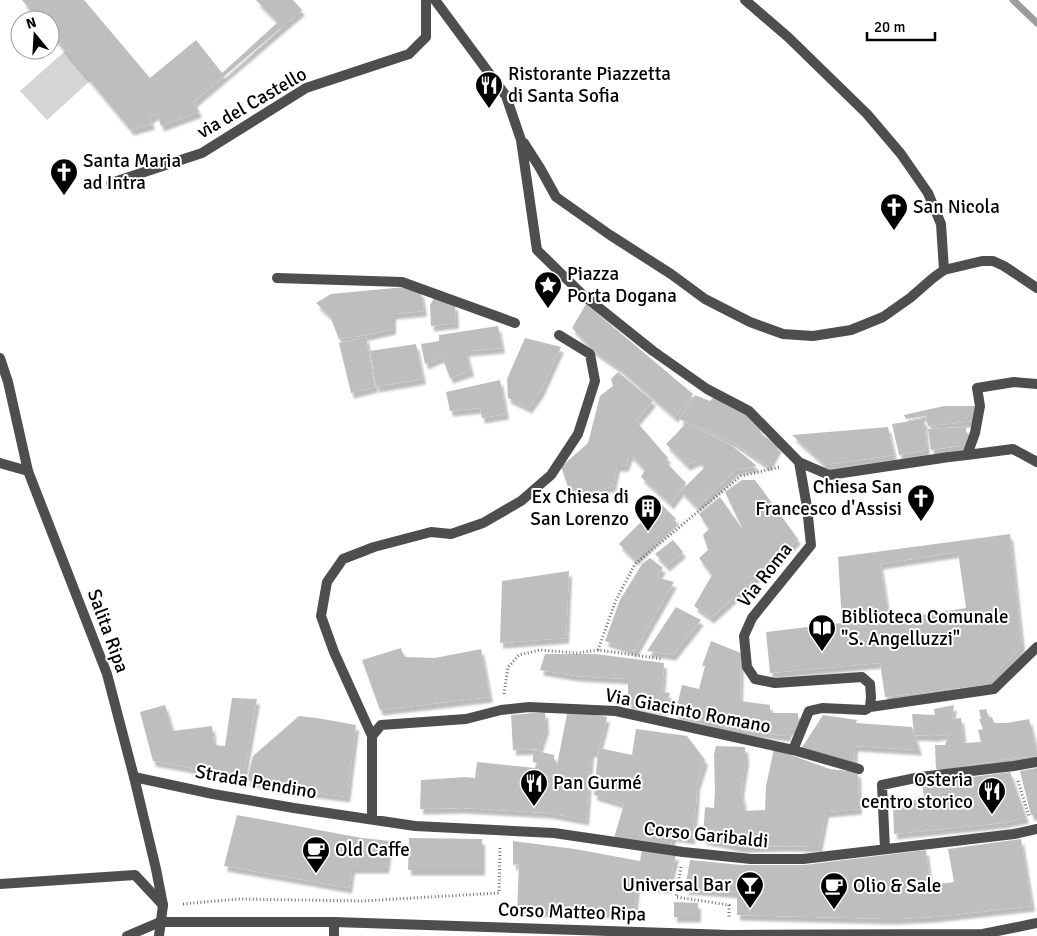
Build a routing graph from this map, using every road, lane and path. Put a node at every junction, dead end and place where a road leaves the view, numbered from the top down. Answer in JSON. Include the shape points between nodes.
{"nodes":[{"id":1,"x":426,"y":0,"type":"edge"},
{"id":2,"x":435,"y":0,"type":"edge"},
{"id":3,"x":745,"y":0,"type":"edge"},
{"id":4,"x":522,"y":140,"type":"junction"},
{"id":5,"x":111,"y":183,"type":"dead end"},
{"id":6,"x":944,"y":270,"type":"junction"},
{"id":7,"x":277,"y":278,"type":"dead end"},
{"id":8,"x":1037,"y":288,"type":"edge"},
{"id":9,"x":515,"y":323,"type":"dead end"},
{"id":10,"x":559,"y":336,"type":"dead end"},
{"id":11,"x":0,"y":358,"type":"edge"},
{"id":12,"x":1037,"y":384,"type":"edge"},
{"id":13,"x":967,"y":455,"type":"junction"},
{"id":14,"x":799,"y":462,"type":"junction"},
{"id":15,"x":1037,"y":462,"type":"edge"},
{"id":16,"x":0,"y":463,"type":"edge"},
{"id":17,"x":28,"y":471,"type":"junction"},
{"id":18,"x":1037,"y":647,"type":"edge"},
{"id":19,"x":598,"y":650,"type":"junction"},
{"id":20,"x":664,"y":659,"type":"dead end"},
{"id":21,"x":870,"y":707,"type":"junction"},
{"id":22,"x":501,"y":710,"type":"junction"},
{"id":23,"x":372,"y":736,"type":"junction"},
{"id":24,"x":793,"y":750,"type":"junction"},
{"id":25,"x":1037,"y":762,"type":"edge"},
{"id":26,"x":1014,"y":766,"type":"junction"},
{"id":27,"x":859,"y":768,"type":"dead end"},
{"id":28,"x":134,"y":777,"type":"junction"},
{"id":29,"x":372,"y":819,"type":"junction"},
{"id":30,"x":1035,"y":829,"type":"edge"},
{"id":31,"x":501,"y":830,"type":"junction"},
{"id":32,"x":885,"y":849,"type":"junction"},
{"id":33,"x":683,"y":852,"type":"junction"},
{"id":34,"x":0,"y":884,"type":"edge"},
{"id":35,"x":163,"y":906,"type":"junction"},
{"id":36,"x":160,"y":922,"type":"junction"},
{"id":37,"x":334,"y":922,"type":"junction"},
{"id":38,"x":1037,"y":923,"type":"edge"},
{"id":39,"x":730,"y":934,"type":"junction"},
{"id":40,"x":983,"y":935,"type":"edge"},
{"id":41,"x":127,"y":936,"type":"edge"},
{"id":42,"x":159,"y":936,"type":"edge"},
{"id":43,"x":334,"y":936,"type":"edge"}],
"edges":[{"from":1,"to":5,"type":"street","name":"via del Castello","via":[[426,37],[409,54],[306,88],[202,152]]},
{"from":2,"to":4,"type":"street","via":[[506,96]]},
{"from":3,"to":6,"type":"street","via":[[867,114],[902,154],[928,193],[941,224]]},
{"from":4,"to":6,"type":"street","via":[[556,197],[705,299],[750,322],[783,334],[813,336],[851,330],[883,317]]},
{"from":4,"to":14,"type":"street","via":[[537,250],[582,296],[653,351],[707,389],[749,411]]},
{"from":6,"to":8,"type":"street","via":[[992,261]]},
{"from":7,"to":9,"type":"street","via":[[402,282]]},
{"from":10,"to":23,"type":"street","via":[[590,354],[595,381],[578,434],[551,475],[521,501],[483,522],[450,534],[430,532],[374,546],[343,559],[328,582],[322,616],[334,652]]},
{"from":11,"to":17,"type":"street","name":"Salita Ripa"},
{"from":12,"to":13,"type":"street","via":[[1014,382],[978,388],[980,406]]},
{"from":13,"to":14,"type":"street","via":[[829,475]]},
{"from":13,"to":15,"type":"street","via":[[1013,449]]},
{"from":14,"to":19,"type":"path","via":[[741,476],[635,564],[616,600]]},
{"from":14,"to":21,"type":"street","name":"Via Roma","via":[[811,545],[752,618],[744,636],[747,667],[755,679],[775,683],[862,677],[870,684]]},
{"from":16,"to":17,"type":"street"},
{"from":17,"to":28,"type":"street","name":"Salita Ripa","via":[[107,674]]},
{"from":18,"to":21,"type":"street","via":[[994,689]]},
{"from":19,"to":20,"type":"path"},
{"from":19,"to":22,"type":"path","via":[[577,653],[540,650],[519,655],[508,667]]},
{"from":21,"to":24,"type":"street","via":[[865,710],[822,708],[809,711]]},
{"from":22,"to":23,"type":"street","name":"Via Giacinto Romano","via":[[466,719],[381,725]]},
{"from":22,"to":24,"type":"street","name":"Via Giacinto Romano","via":[[529,707],[616,711]]},
{"from":23,"to":29,"type":"street"},
{"from":24,"to":27,"type":"street","name":"Via Giacinto Romano"},
{"from":25,"to":26,"type":"street"},
{"from":26,"to":30,"type":"path"},
{"from":26,"to":32,"type":"street","via":[[920,777],[882,785]]},
{"from":28,"to":29,"type":"street","name":"Strada Pendino","via":[[231,797]]},
{"from":28,"to":35,"type":"street","name":"Salita Ripa"},
{"from":29,"to":31,"type":"street","name":"Corso Garibaldi","via":[[414,826]]},
{"from":30,"to":32,"type":"street","name":"Corso Garibaldi"},
{"from":31,"to":33,"type":"street","name":"Corso Garibaldi"},
{"from":31,"to":35,"type":"path","via":[[499,893],[362,901],[238,899]]},
{"from":32,"to":33,"type":"street","name":"Corso Garibaldi","via":[[803,859],[751,859]]},
{"from":33,"to":39,"type":"path","via":[[676,897],[729,905]]},
{"from":34,"to":35,"type":"street","via":[[135,875]]},
{"from":35,"to":36,"type":"street","name":"Salita Ripa"},
{"from":36,"to":37,"type":"street","name":"Corso Matteo Ripa"},
{"from":36,"to":41,"type":"street"},
{"from":36,"to":42,"type":"street","name":"Salita Ripa"},
{"from":37,"to":39,"type":"street","name":"Corso Matteo Ripa"},
{"from":37,"to":43,"type":"street"},
{"from":38,"to":40,"type":"street","name":"Corso Matteo Ripa"},
{"from":39,"to":40,"type":"street","name":"Corso Matteo Ripa"}]}
